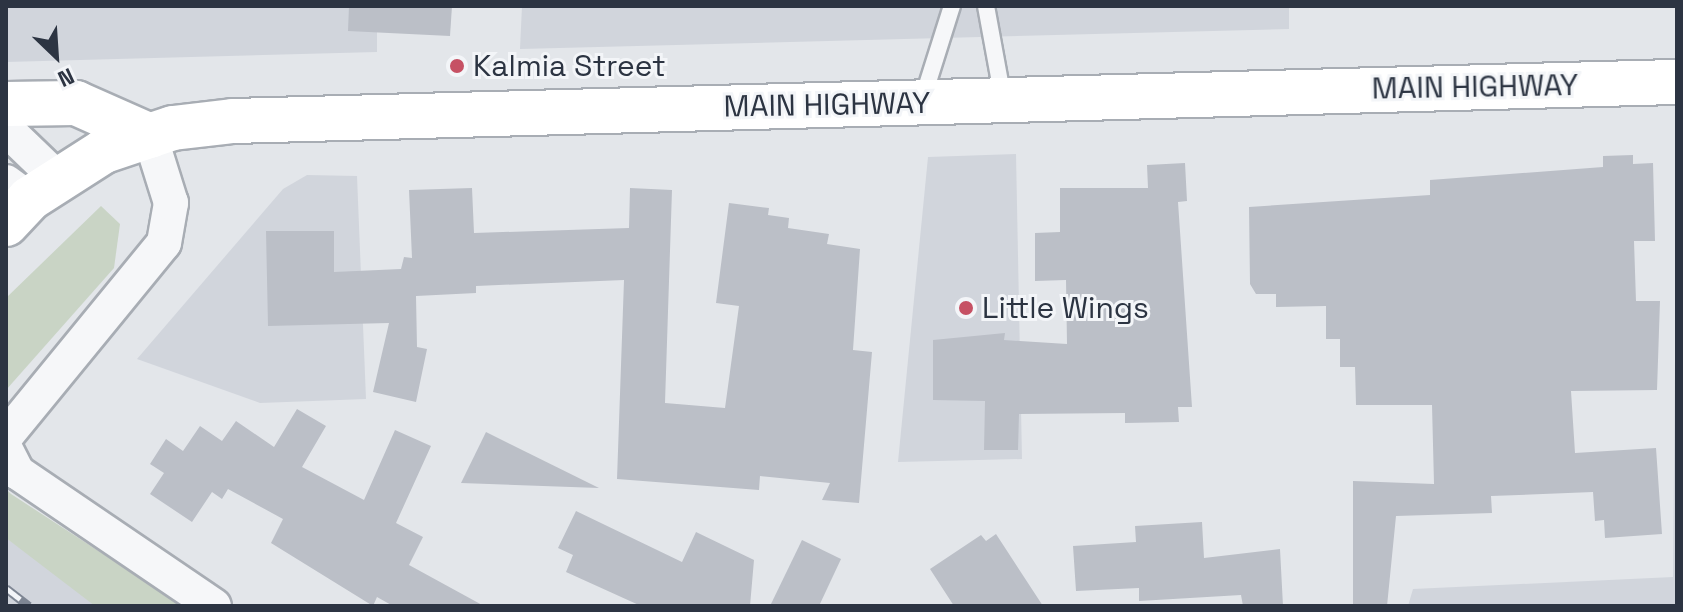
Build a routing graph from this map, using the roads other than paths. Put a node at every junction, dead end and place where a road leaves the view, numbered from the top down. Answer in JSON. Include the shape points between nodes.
{"nodes":[{"id":1,"x":952,"y":6,"type":"edge"},
{"id":2,"x":986,"y":6,"type":"edge"},
{"id":3,"x":1677,"y":82,"type":"edge"},
{"id":4,"x":1003,"y":100,"type":"junction"},
{"id":5,"x":922,"y":102,"type":"junction"},
{"id":6,"x":6,"y":104,"type":"edge"},
{"id":7,"x":6,"y":129,"type":"edge"},
{"id":8,"x":150,"y":136,"type":"junction"},
{"id":9,"x":25,"y":196,"type":"edge"},
{"id":10,"x":6,"y":436,"type":"edge"},
{"id":11,"x":6,"y":450,"type":"edge"},
{"id":12,"x":214,"y":606,"type":"edge"}],
"edges":[{"from":1,"to":5,"type":"lane"},
{"from":2,"to":4,"type":"lane"},
{"from":3,"to":4,"type":"main road","name":"MAIN HIGHWAY"},
{"from":4,"to":5,"type":"main road","name":"MAIN HIGHWAY"},
{"from":5,"to":8,"type":"main road","name":"MAIN HIGHWAY","via":[[259,119]]},
{"from":6,"to":8,"type":"main road","via":[[76,103]]},
{"from":7,"to":9,"type":"street"},
{"from":8,"to":9,"type":"main road","name":"MAIN HIGHWAY"},
{"from":8,"to":10,"type":"street","via":[[171,203],[164,243]]},
{"from":11,"to":12,"type":"street","via":[[17,472]]}]}
